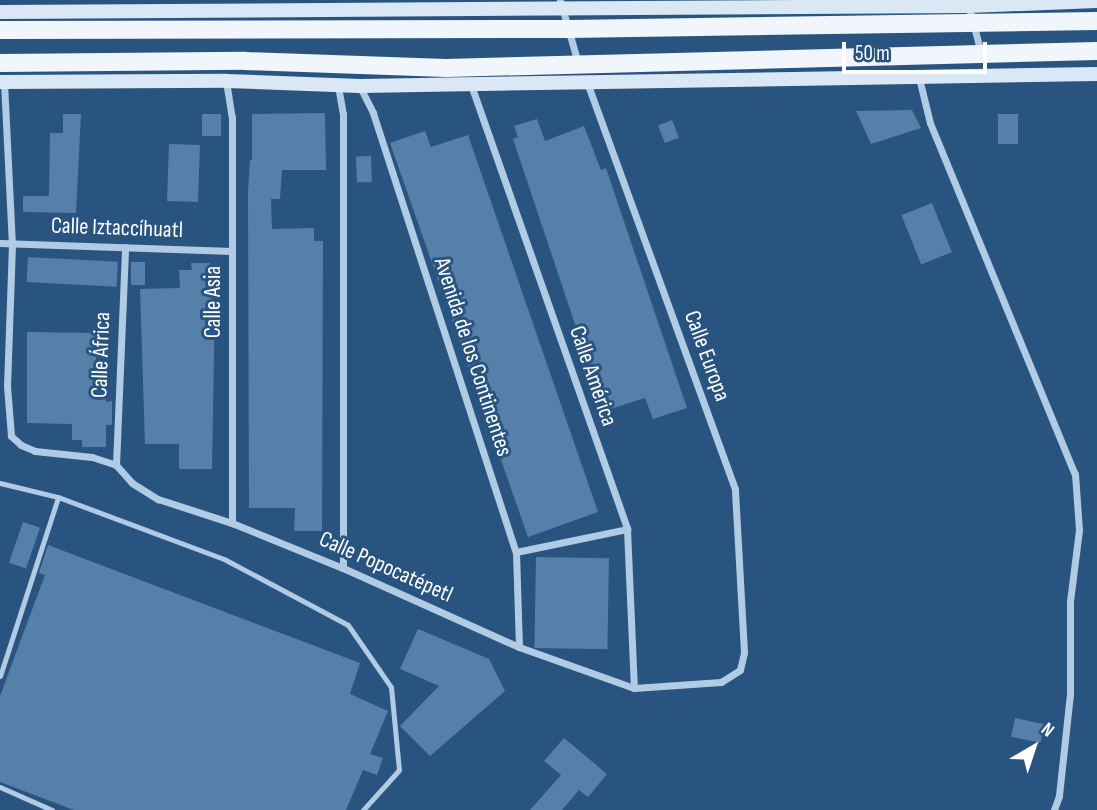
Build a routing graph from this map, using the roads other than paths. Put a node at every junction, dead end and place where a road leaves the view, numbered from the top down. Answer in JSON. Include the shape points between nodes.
{"nodes":[{"id":1,"x":1097,"y":1,"type":"edge"},
{"id":2,"x":560,"y":3,"type":"edge"},
{"id":3,"x":297,"y":6,"type":"edge"},
{"id":4,"x":969,"y":10,"type":"edge"},
{"id":5,"x":0,"y":12,"type":"edge"},
{"id":6,"x":1097,"y":20,"type":"edge"},
{"id":7,"x":568,"y":29,"type":"junction"},
{"id":8,"x":0,"y":30,"type":"edge"},
{"id":9,"x":1097,"y":51,"type":"edge"},
{"id":10,"x":981,"y":54,"type":"junction"},
{"id":11,"x":0,"y":63,"type":"edge"},
{"id":12,"x":579,"y":65,"type":"junction"},
{"id":13,"x":1097,"y":74,"type":"edge"},
{"id":14,"x":919,"y":78,"type":"junction"},
{"id":15,"x":226,"y":81,"type":"junction"},
{"id":16,"x":2,"y":82,"type":"edge"},
{"id":17,"x":586,"y":82,"type":"junction"},
{"id":18,"x":471,"y":85,"type":"junction"},
{"id":19,"x":338,"y":86,"type":"junction"},
{"id":20,"x":360,"y":86,"type":"junction"},
{"id":21,"x":0,"y":243,"type":"edge"},
{"id":22,"x":12,"y":244,"type":"junction"},
{"id":23,"x":125,"y":247,"type":"junction"},
{"id":24,"x":232,"y":251,"type":"junction"},
{"id":25,"x":3,"y":386,"type":"edge"},
{"id":26,"x":116,"y":465,"type":"junction"},
{"id":27,"x":0,"y":483,"type":"edge"},
{"id":28,"x":58,"y":497,"type":"junction"},
{"id":29,"x":232,"y":523,"type":"junction"},
{"id":30,"x":627,"y":529,"type":"junction"},
{"id":31,"x":516,"y":552,"type":"junction"},
{"id":32,"x":344,"y":568,"type":"junction"},
{"id":33,"x":519,"y":647,"type":"junction"},
{"id":34,"x":744,"y":652,"type":"joint"},
{"id":35,"x":0,"y":676,"type":"edge"},
{"id":36,"x":634,"y":688,"type":"junction"},
{"id":37,"x":0,"y":787,"type":"edge"},
{"id":38,"x":52,"y":810,"type":"edge"},
{"id":39,"x":363,"y":810,"type":"edge"},
{"id":40,"x":1054,"y":810,"type":"edge"}],
"edges":[{"from":1,"to":4,"type":"street"},
{"from":2,"to":3,"type":"street"},
{"from":2,"to":4,"type":"street"},
{"from":2,"to":7,"type":"street","name":"Calle Europa"},
{"from":3,"to":5,"type":"street"},
{"from":4,"to":6,"type":"main road"},
{"from":4,"to":7,"type":"main road"},
{"from":4,"to":10,"type":"street"},
{"from":7,"to":8,"type":"main road"},
{"from":7,"to":12,"type":"street","name":"Calle Europa"},
{"from":9,"to":10,"type":"main road"},
{"from":10,"to":12,"type":"main road"},
{"from":11,"to":12,"type":"main road"},
{"from":12,"to":17,"type":"street","name":"Calle Europa"},
{"from":13,"to":14,"type":"street"},
{"from":14,"to":17,"type":"street"},
{"from":14,"to":40,"type":"street","via":[[930,123],[1075,474],[1079,530],[1069,601],[1070,694]]},
{"from":15,"to":16,"type":"street"},
{"from":15,"to":19,"type":"street"},
{"from":15,"to":24,"type":"street","name":"Calle Asia","via":[[232,117]]},
{"from":16,"to":22,"type":"street"},
{"from":17,"to":18,"type":"street"},
{"from":17,"to":34,"type":"street","name":"Calle Europa","via":[[735,489]]},
{"from":18,"to":20,"type":"street"},
{"from":18,"to":30,"type":"street","name":"Calle América"},
{"from":19,"to":20,"type":"street"},
{"from":19,"to":32,"type":"street","via":[[343,114]]},
{"from":20,"to":31,"type":"street","name":"Avenida de los Continentes","via":[[373,113]]},
{"from":21,"to":22,"type":"street","name":"Calle Iztaccíhuatl"},
{"from":22,"to":23,"type":"street","name":"Calle Iztaccíhuatl"},
{"from":22,"to":25,"type":"street"},
{"from":23,"to":24,"type":"street","name":"Calle Iztaccíhuatl"},
{"from":23,"to":26,"type":"street","name":"Calle África"},
{"from":24,"to":29,"type":"street","name":"Calle Asia"},
{"from":25,"to":26,"type":"street","name":"Calle Popocatépetl","via":[[11,436],[21,445]]},
{"from":26,"to":29,"type":"street","name":"Calle Popocatépetl","via":[[132,483],[158,499]]},
{"from":27,"to":28,"type":"lane"},
{"from":28,"to":35,"type":"lane"},
{"from":28,"to":39,"type":"lane","via":[[224,559],[348,625],[391,687],[399,770]]},
{"from":29,"to":32,"type":"street","name":"Calle Popocatépetl"},
{"from":30,"to":31,"type":"street"},
{"from":30,"to":36,"type":"street","name":"Calle América"},
{"from":31,"to":33,"type":"street","name":"Avenida de los Continentes"},
{"from":32,"to":33,"type":"street","name":"Calle Popocatépetl"},
{"from":33,"to":36,"type":"street","name":"Calle Popocatépetl"},
{"from":34,"to":36,"type":"street","name":"Calle Popocatépetl","via":[[740,670],[721,682]]},
{"from":37,"to":38,"type":"lane"}]}
